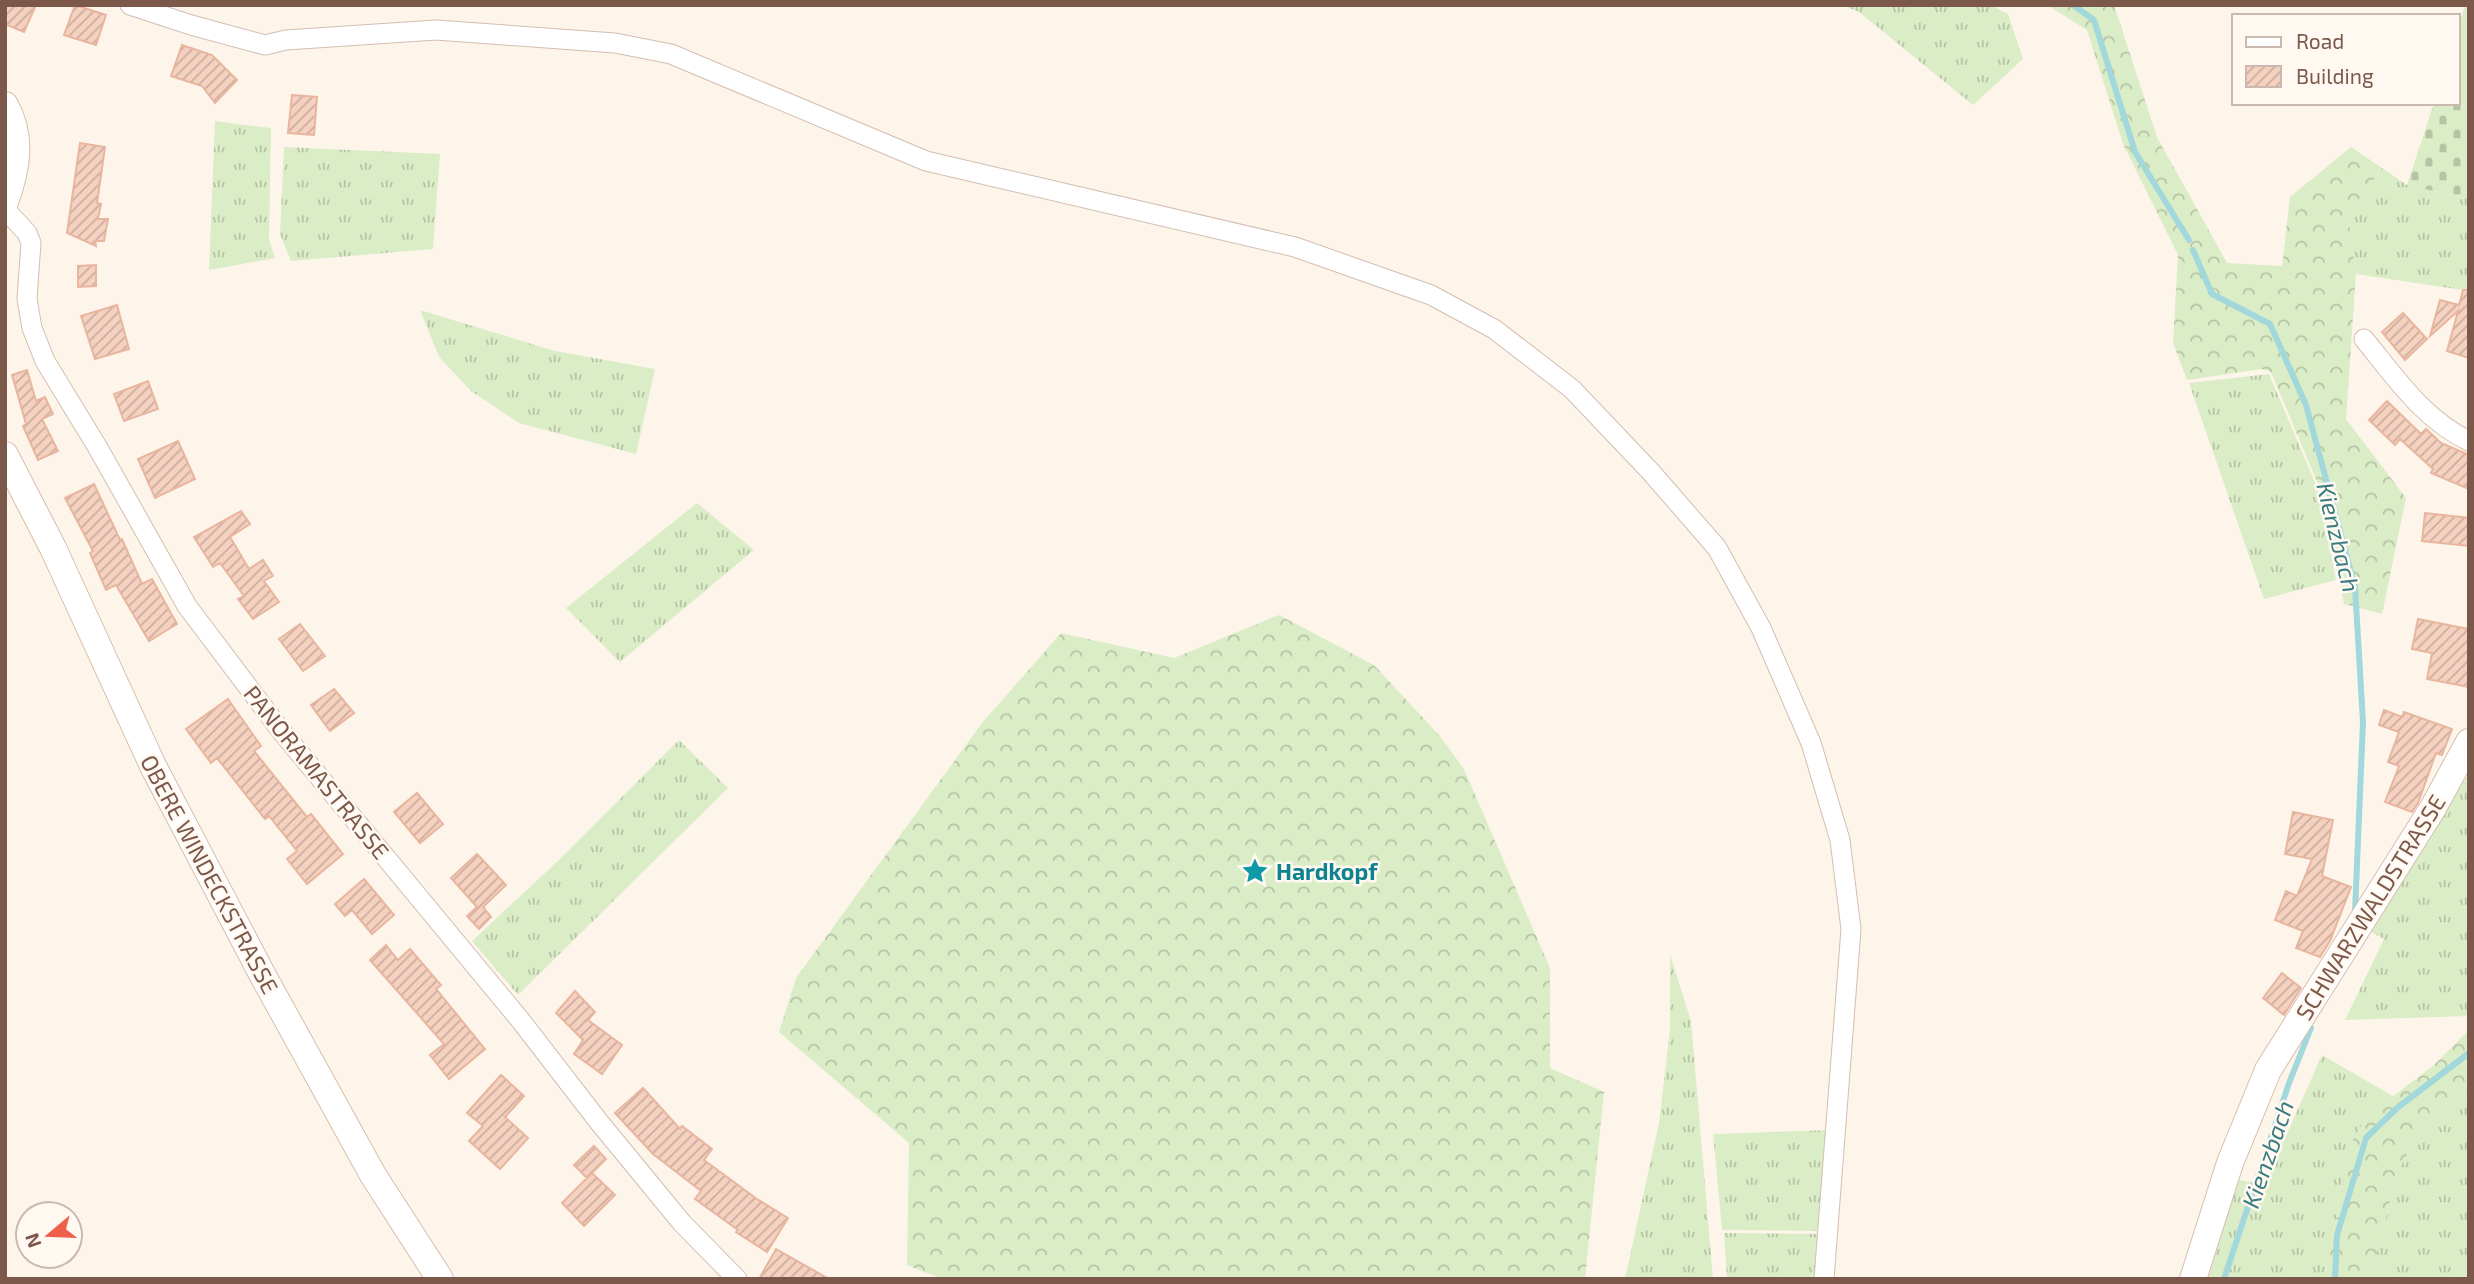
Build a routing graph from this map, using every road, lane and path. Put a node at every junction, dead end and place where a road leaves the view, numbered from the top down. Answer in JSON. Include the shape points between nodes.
{"nodes":[{"id":1,"x":130,"y":5,"type":"edge"},
{"id":2,"x":5,"y":105,"type":"edge"},
{"id":3,"x":5,"y":202,"type":"edge"},
{"id":4,"x":5,"y":209,"type":"edge"},
{"id":5,"x":2364,"y":339,"type":"dead end"},
{"id":6,"x":2469,"y":441,"type":"edge"},
{"id":7,"x":5,"y":455,"type":"edge"},
{"id":8,"x":2469,"y":742,"type":"edge"},
{"id":9,"x":440,"y":1279,"type":"edge"},
{"id":10,"x":737,"y":1279,"type":"edge"},
{"id":11,"x":1824,"y":1279,"type":"edge"},
{"id":12,"x":2193,"y":1279,"type":"edge"}],
"edges":[{"from":1,"to":11,"type":"street","via":[[265,46],[286,40],[436,30],[615,43],[671,54],[926,161],[1295,247],[1431,295],[1494,329],[1572,389],[1717,548],[1761,628],[1811,743],[1840,840],[1850,929]]},
{"from":2,"to":3,"type":"street","via":[[13,119],[17,144],[15,175]]},
{"from":4,"to":10,"type":"street","name":"PANORAMASTRASSE","via":[[31,243],[27,299],[45,361],[187,606],[282,733],[682,1223]]},
{"from":5,"to":6,"type":"street","via":[[2405,390],[2447,431]]},
{"from":7,"to":9,"type":"street","name":"OBERE WINDECKSTRASSE","via":[[153,766],[261,974],[373,1175]]},
{"from":8,"to":12,"type":"street","name":"SCHWARZWALDSTRASSE","via":[[2433,808],[2268,1070],[2230,1163]]}]}
